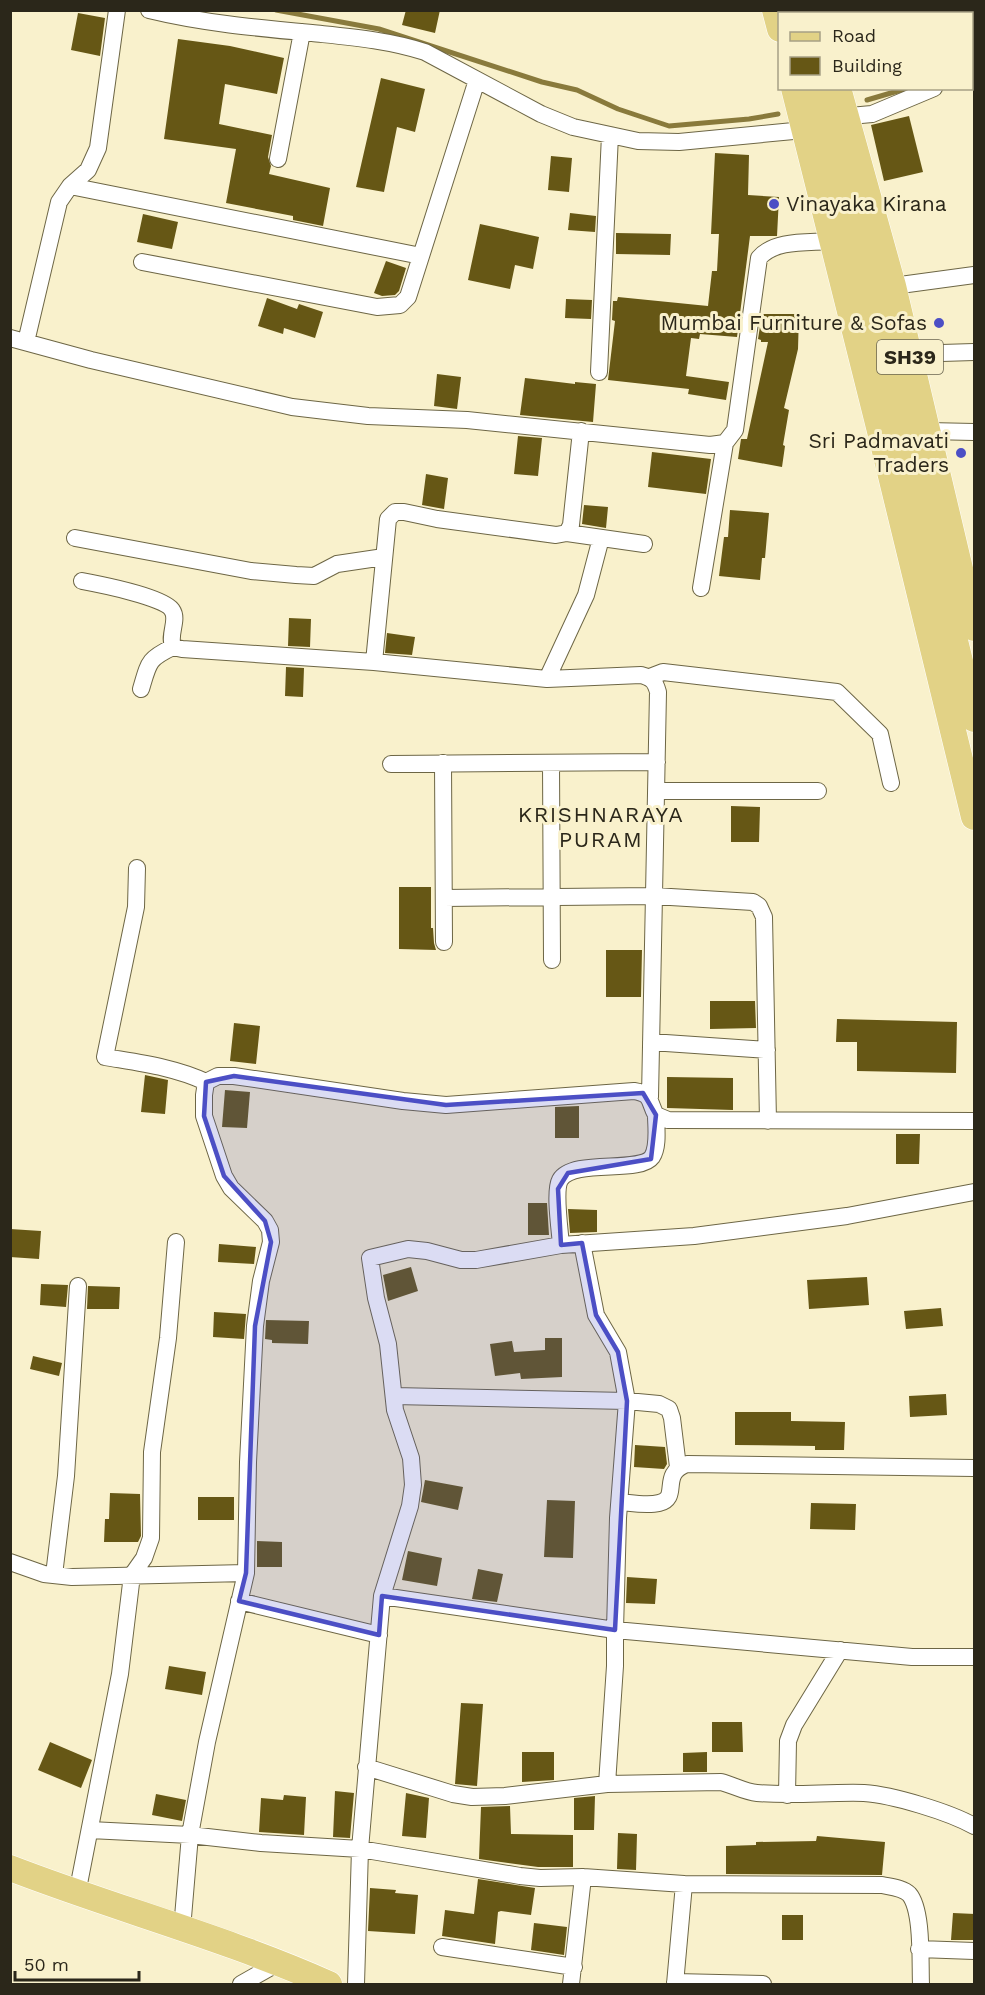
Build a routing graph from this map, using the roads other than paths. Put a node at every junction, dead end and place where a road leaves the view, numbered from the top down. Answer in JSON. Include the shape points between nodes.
{"nodes":[{"id":1,"x":117,"y":10,"type":"edge"},
{"id":2,"x":149,"y":10,"type":"edge"},
{"id":3,"x":177,"y":14,"type":"edge"},
{"id":4,"x":302,"y":32,"type":"junction"},
{"id":5,"x":477,"y":80,"type":"junction"},
{"id":6,"x":796,"y":90,"type":"edge"},
{"id":7,"x":817,"y":90,"type":"edge"},
{"id":8,"x":837,"y":90,"type":"edge"},
{"id":9,"x":929,"y":90,"type":"edge"},
{"id":10,"x":825,"y":122,"type":"junction"},
{"id":11,"x":610,"y":135,"type":"junction"},
{"id":12,"x":278,"y":159,"type":"dead end"},
{"id":13,"x":70,"y":186,"type":"junction"},
{"id":14,"x":831,"y":242,"type":"junction"},
{"id":15,"x":421,"y":256,"type":"junction"},
{"id":16,"x":142,"y":262,"type":"dead end"},
{"id":17,"x":975,"y":275,"type":"edge"},
{"id":18,"x":893,"y":286,"type":"junction"},
{"id":19,"x":18,"y":340,"type":"edge"},
{"id":20,"x":975,"y":352,"type":"edge"},
{"id":21,"x":909,"y":354,"type":"junction"},
{"id":22,"x":600,"y":372,"type":"dead end"},
{"id":23,"x":581,"y":431,"type":"junction"},
{"id":24,"x":928,"y":431,"type":"junction"},
{"id":25,"x":975,"y":432,"type":"edge"},
{"id":26,"x":724,"y":443,"type":"junction"},
{"id":27,"x":567,"y":533,"type":"junction"},
{"id":28,"x":75,"y":538,"type":"dead end"},
{"id":29,"x":601,"y":538,"type":"junction"},
{"id":30,"x":644,"y":544,"type":"dead end"},
{"id":31,"x":384,"y":557,"type":"junction"},
{"id":32,"x":82,"y":581,"type":"dead end"},
{"id":33,"x":701,"y":588,"type":"dead end"},
{"id":34,"x":975,"y":628,"type":"edge"},
{"id":35,"x":173,"y":647,"type":"junction"},
{"id":36,"x":374,"y":662,"type":"junction"},
{"id":37,"x":650,"y":677,"type":"junction"},
{"id":38,"x":547,"y":679,"type":"junction"},
{"id":39,"x":141,"y":689,"type":"dead end"},
{"id":40,"x":975,"y":719,"type":"edge"},
{"id":41,"x":657,"y":762,"type":"junction"},
{"id":42,"x":443,"y":763,"type":"junction"},
{"id":43,"x":551,"y":763,"type":"junction"},
{"id":44,"x":391,"y":764,"type":"dead end"},
{"id":45,"x":891,"y":783,"type":"dead end"},
{"id":46,"x":656,"y":791,"type":"junction"},
{"id":47,"x":818,"y":791,"type":"dead end"},
{"id":48,"x":975,"y":817,"type":"edge"},
{"id":49,"x":137,"y":868,"type":"dead end"},
{"id":50,"x":552,"y":897,"type":"junction"},
{"id":51,"x":654,"y":897,"type":"junction"},
{"id":52,"x":444,"y":898,"type":"junction"},
{"id":53,"x":444,"y":942,"type":"dead end"},
{"id":54,"x":552,"y":960,"type":"dead end"},
{"id":55,"x":651,"y":1042,"type":"junction"},
{"id":56,"x":767,"y":1050,"type":"junction"},
{"id":57,"x":206,"y":1082,"type":"junction"},
{"id":58,"x":650,"y":1097,"type":"junction"},
{"id":59,"x":657,"y":1115,"type":"junction"},
{"id":60,"x":768,"y":1120,"type":"junction"},
{"id":61,"x":975,"y":1121,"type":"edge"},
{"id":62,"x":975,"y":1192,"type":"edge"},
{"id":63,"x":176,"y":1242,"type":"dead end"},
{"id":64,"x":582,"y":1243,"type":"junction"},
{"id":65,"x":561,"y":1245,"type":"junction"},
{"id":66,"x":78,"y":1286,"type":"dead end"},
{"id":67,"x":393,"y":1396,"type":"junction"},
{"id":68,"x":627,"y":1401,"type":"junction"},
{"id":69,"x":678,"y":1467,"type":"junction"},
{"id":70,"x":975,"y":1468,"type":"edge"},
{"id":71,"x":620,"y":1502,"type":"junction"},
{"id":72,"x":10,"y":1562,"type":"edge"},
{"id":73,"x":246,"y":1573,"type":"junction"},
{"id":74,"x":54,"y":1575,"type":"junction"},
{"id":75,"x":132,"y":1575,"type":"junction"},
{"id":76,"x":382,"y":1596,"type":"junction"},
{"id":77,"x":239,"y":1601,"type":"junction"},
{"id":78,"x":615,"y":1630,"type":"junction"},
{"id":79,"x":379,"y":1635,"type":"junction"},
{"id":80,"x":840,"y":1650,"type":"junction"},
{"id":81,"x":975,"y":1657,"type":"edge"},
{"id":82,"x":366,"y":1767,"type":"junction"},
{"id":83,"x":607,"y":1784,"type":"junction"},
{"id":84,"x":787,"y":1795,"type":"junction"},
{"id":85,"x":975,"y":1826,"type":"edge"},
{"id":86,"x":90,"y":1830,"type":"junction"},
{"id":87,"x":190,"y":1834,"type":"junction"},
{"id":88,"x":360,"y":1849,"type":"junction"},
{"id":89,"x":10,"y":1868,"type":"edge"},
{"id":90,"x":583,"y":1877,"type":"junction"},
{"id":91,"x":684,"y":1884,"type":"junction"},
{"id":92,"x":78,"y":1894,"type":"junction"},
{"id":93,"x":182,"y":1929,"type":"junction"},
{"id":94,"x":442,"y":1947,"type":"dead end"},
{"id":95,"x":920,"y":1949,"type":"junction"},
{"id":96,"x":975,"y":1952,"type":"edge"},
{"id":97,"x":280,"y":1962,"type":"junction"},
{"id":98,"x":574,"y":1967,"type":"junction"},
{"id":99,"x":675,"y":1983,"type":"edge"},
{"id":100,"x":241,"y":1984,"type":"edge"},
{"id":101,"x":329,"y":1984,"type":"edge"},
{"id":102,"x":356,"y":1984,"type":"edge"},
{"id":103,"x":571,"y":1984,"type":"edge"},
{"id":104,"x":763,"y":1984,"type":"edge"},
{"id":105,"x":921,"y":1984,"type":"edge"}],
"edges":[{"from":1,"to":13,"type":"street","via":[[98,148],[88,170]]},
{"from":2,"to":3,"type":"street"},
{"from":3,"to":4,"type":"street"},
{"from":4,"to":5,"type":"street","via":[[407,46]]},
{"from":4,"to":12,"type":"street"},
{"from":5,"to":11,"type":"street","via":[[541,114],[573,127]]},
{"from":5,"to":15,"type":"street"},
{"from":6,"to":10,"type":"main road","number":"SH39"},
{"from":7,"to":10,"type":"main road"},
{"from":8,"to":10,"type":"main road","number":"SH39"},
{"from":9,"to":10,"type":"street","via":[[872,114]]},
{"from":10,"to":11,"type":"street","via":[[679,142],[638,141]]},
{"from":10,"to":14,"type":"main road","number":"SH39"},
{"from":10,"to":18,"type":"main road","number":"SH39"},
{"from":10,"to":40,"type":"main road"},
{"from":11,"to":22,"type":"street"},
{"from":13,"to":15,"type":"street"},
{"from":13,"to":19,"type":"street","via":[[59,202]]},
{"from":14,"to":26,"type":"street","via":[[776,246],[759,258],[735,430]]},
{"from":14,"to":48,"type":"main road","number":"SH39"},
{"from":15,"to":16,"type":"street","via":[[408,297],[400,305],[388,307]]},
{"from":17,"to":18,"type":"street"},
{"from":18,"to":21,"type":"main road","number":"SH39"},
{"from":19,"to":23,"type":"street","via":[[292,407]]},
{"from":20,"to":21,"type":"street"},
{"from":21,"to":24,"type":"main road","number":"SH39"},
{"from":23,"to":26,"type":"street","via":[[710,445]]},
{"from":23,"to":27,"type":"street"},
{"from":24,"to":25,"type":"street"},
{"from":24,"to":34,"type":"main road","number":"SH39"},
{"from":26,"to":33,"type":"street"},
{"from":27,"to":29,"type":"street"},
{"from":27,"to":31,"type":"street","via":[[556,535],[395,512],[387,523]]},
{"from":28,"to":31,"type":"street","via":[[251,571],[296,575],[314,576],[336,564]]},
{"from":29,"to":30,"type":"street"},
{"from":29,"to":38,"type":"street","via":[[586,595]]},
{"from":31,"to":36,"type":"street"},
{"from":32,"to":35,"type":"street","via":[[166,604],[173,610],[175,620]]},
{"from":35,"to":36,"type":"street"},
{"from":35,"to":39,"type":"street","via":[[148,664]]},
{"from":36,"to":38,"type":"street"},
{"from":37,"to":38,"type":"street"},
{"from":37,"to":41,"type":"street","via":[[658,692]]},
{"from":37,"to":45,"type":"street","via":[[663,672],[837,692],[880,734]]},
{"from":41,"to":43,"type":"street"},
{"from":41,"to":46,"type":"street"},
{"from":42,"to":43,"type":"street"},
{"from":42,"to":44,"type":"street"},
{"from":42,"to":52,"type":"street"},
{"from":43,"to":50,"type":"street"},
{"from":46,"to":47,"type":"street"},
{"from":46,"to":51,"type":"street"},
{"from":49,"to":57,"type":"street","via":[[136,908],[105,1057],[166,1067]]},
{"from":50,"to":51,"type":"street"},
{"from":50,"to":52,"type":"street"},
{"from":50,"to":54,"type":"street"},
{"from":51,"to":55,"type":"street"},
{"from":51,"to":56,"type":"street","via":[[753,902],[759,906],[764,916]]},
{"from":52,"to":53,"type":"street"},
{"from":55,"to":56,"type":"street"},
{"from":55,"to":58,"type":"street"},
{"from":56,"to":60,"type":"street"},
{"from":57,"to":58,"type":"street","via":[[218,1076],[234,1076],[446,1105],[634,1091]]},
{"from":57,"to":73,"type":"street","via":[[204,1116],[224,1176],[265,1221],[271,1242],[255,1326]]},
{"from":58,"to":59,"type":"street"},
{"from":59,"to":60,"type":"street","via":[[668,1120]]},
{"from":59,"to":65,"type":"street","via":[[656,1150],[651,1159],[584,1168],[560,1179]]},
{"from":60,"to":61,"type":"street"},
{"from":62,"to":64,"type":"street","via":[[847,1216],[694,1236]]},
{"from":63,"to":75,"type":"street","via":[[152,1452],[150,1538],[144,1558]]},
{"from":64,"to":65,"type":"street"},
{"from":64,"to":68,"type":"street","via":[[596,1315],[618,1352]]},
{"from":65,"to":67,"type":"street","via":[[476,1260],[408,1249],[370,1258],[388,1344]]},
{"from":66,"to":74,"type":"street","via":[[66,1476]]},
{"from":67,"to":68,"type":"street"},
{"from":67,"to":76,"type":"street","via":[[411,1458],[414,1485]]},
{"from":68,"to":69,"type":"street","via":[[659,1404],[669,1409]]},
{"from":68,"to":71,"type":"street"},
{"from":69,"to":70,"type":"street","via":[[687,1464]]},
{"from":69,"to":71,"type":"street","via":[[665,1501]]},
{"from":71,"to":78,"type":"street"},
{"from":72,"to":74,"type":"street"},
{"from":73,"to":75,"type":"street"},
{"from":73,"to":77,"type":"street"},
{"from":74,"to":75,"type":"street"},
{"from":75,"to":86,"type":"street","via":[[120,1674]]},
{"from":76,"to":78,"type":"street"},
{"from":76,"to":79,"type":"street"},
{"from":77,"to":79,"type":"street"},
{"from":77,"to":87,"type":"street"},
{"from":78,"to":80,"type":"street"},
{"from":78,"to":83,"type":"street"},
{"from":79,"to":82,"type":"street"},
{"from":80,"to":81,"type":"street","via":[[912,1657]]},
{"from":80,"to":84,"type":"street","via":[[788,1741]]},
{"from":82,"to":83,"type":"street","via":[[472,1797]]},
{"from":82,"to":88,"type":"street"},
{"from":83,"to":84,"type":"street","via":[[721,1782],[753,1793]]},
{"from":84,"to":85,"type":"street","via":[[866,1793],[941,1811]]},
{"from":86,"to":87,"type":"street"},
{"from":86,"to":92,"type":"street"},
{"from":87,"to":88,"type":"street"},
{"from":87,"to":93,"type":"street"},
{"from":88,"to":90,"type":"street","via":[[520,1876]]},
{"from":88,"to":102,"type":"street"},
{"from":89,"to":92,"type":"main road"},
{"from":90,"to":91,"type":"street"},
{"from":90,"to":98,"type":"street"},
{"from":91,"to":95,"type":"street","via":[[896,1888],[908,1892],[914,1902]]},
{"from":91,"to":99,"type":"street"},
{"from":92,"to":93,"type":"main road"},
{"from":93,"to":97,"type":"main road"},
{"from":94,"to":98,"type":"street"},
{"from":95,"to":96,"type":"street"},
{"from":95,"to":105,"type":"street"},
{"from":97,"to":100,"type":"street"},
{"from":97,"to":101,"type":"main road"},
{"from":98,"to":103,"type":"street"},
{"from":99,"to":104,"type":"street"}]}
